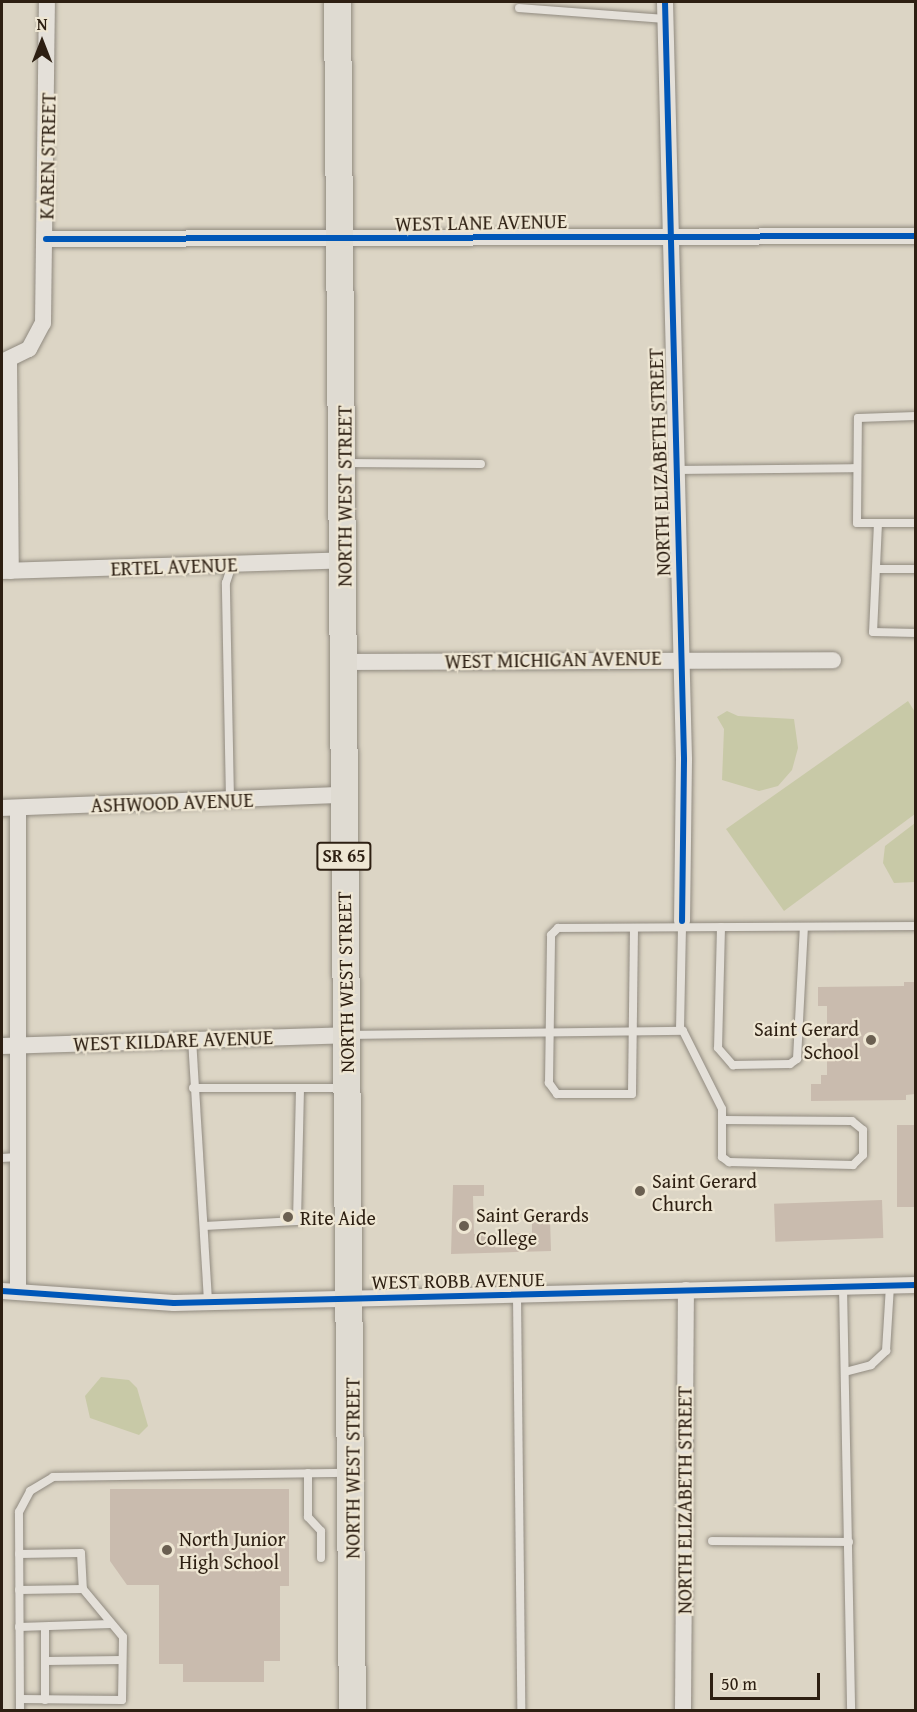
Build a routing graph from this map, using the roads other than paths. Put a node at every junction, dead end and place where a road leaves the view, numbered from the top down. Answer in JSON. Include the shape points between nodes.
{"nodes":[{"id":1,"x":47,"y":2,"type":"edge"},
{"id":2,"x":338,"y":2,"type":"edge"},
{"id":3,"x":665,"y":2,"type":"edge"},
{"id":4,"x":519,"y":8,"type":"dead end"},
{"id":5,"x":665,"y":19,"type":"junction"},
{"id":6,"x":915,"y":236,"type":"edge"},
{"id":7,"x":669,"y":237,"type":"junction"},
{"id":8,"x":46,"y":239,"type":"junction"},
{"id":9,"x":341,"y":240,"type":"junction"},
{"id":10,"x":5,"y":362,"type":"edge"},
{"id":11,"x":915,"y":416,"type":"edge"},
{"id":12,"x":344,"y":463,"type":"junction"},
{"id":13,"x":481,"y":464,"type":"dead end"},
{"id":14,"x":857,"y":468,"type":"junction"},
{"id":15,"x":675,"y":470,"type":"junction"},
{"id":16,"x":878,"y":523,"type":"junction"},
{"id":17,"x":915,"y":523,"type":"edge"},
{"id":18,"x":345,"y":560,"type":"junction"},
{"id":19,"x":232,"y":564,"type":"junction"},
{"id":20,"x":878,"y":569,"type":"junction"},
{"id":21,"x":915,"y":569,"type":"edge"},
{"id":22,"x":6,"y":571,"type":"edge"},
{"id":23,"x":915,"y":633,"type":"edge"},
{"id":24,"x":682,"y":658,"type":"junction"},
{"id":25,"x":833,"y":660,"type":"dead end"},
{"id":26,"x":345,"y":662,"type":"junction"},
{"id":27,"x":343,"y":795,"type":"junction"},
{"id":28,"x":230,"y":800,"type":"junction"},
{"id":29,"x":10,"y":808,"type":"edge"},
{"id":30,"x":682,"y":924,"type":"junction"},
{"id":31,"x":915,"y":926,"type":"edge"},
{"id":32,"x":634,"y":927,"type":"junction"},
{"id":33,"x":720,"y":927,"type":"junction"},
{"id":34,"x":804,"y":927,"type":"junction"},
{"id":35,"x":680,"y":1030,"type":"junction"},
{"id":36,"x":632,"y":1031,"type":"junction"},
{"id":37,"x":551,"y":1032,"type":"junction"},
{"id":38,"x":345,"y":1035,"type":"junction"},
{"id":39,"x":192,"y":1039,"type":"junction"},
{"id":40,"x":9,"y":1045,"type":"edge"},
{"id":41,"x":347,"y":1088,"type":"junction"},
{"id":42,"x":193,"y":1089,"type":"junction"},
{"id":43,"x":300,"y":1089,"type":"junction"},
{"id":44,"x":722,"y":1120,"type":"junction"},
{"id":45,"x":9,"y":1158,"type":"edge"},
{"id":46,"x":204,"y":1226,"type":"junction"},
{"id":47,"x":915,"y":1285,"type":"edge"},
{"id":48,"x":890,"y":1286,"type":"junction"},
{"id":49,"x":843,"y":1287,"type":"junction"},
{"id":50,"x":686,"y":1290,"type":"junction"},
{"id":51,"x":10,"y":1291,"type":"edge"},
{"id":52,"x":517,"y":1295,"type":"junction"},
{"id":53,"x":351,"y":1299,"type":"junction"},
{"id":54,"x":208,"y":1303,"type":"junction"},
{"id":55,"x":845,"y":1372,"type":"junction"},
{"id":56,"x":308,"y":1473,"type":"junction"},
{"id":57,"x":352,"y":1473,"type":"junction"},
{"id":58,"x":712,"y":1541,"type":"dead end"},
{"id":59,"x":849,"y":1542,"type":"junction"},
{"id":60,"x":19,"y":1554,"type":"junction"},
{"id":61,"x":321,"y":1558,"type":"dead end"},
{"id":62,"x":83,"y":1589,"type":"junction"},
{"id":63,"x":19,"y":1590,"type":"junction"},
{"id":64,"x":111,"y":1624,"type":"junction"},
{"id":65,"x":19,"y":1627,"type":"junction"},
{"id":66,"x":45,"y":1627,"type":"junction"},
{"id":67,"x":122,"y":1660,"type":"junction"},
{"id":68,"x":46,"y":1661,"type":"junction"},
{"id":69,"x":20,"y":1699,"type":"junction"},
{"id":70,"x":45,"y":1700,"type":"junction"},
{"id":71,"x":21,"y":1710,"type":"edge"},
{"id":72,"x":352,"y":1710,"type":"edge"},
{"id":73,"x":521,"y":1710,"type":"edge"},
{"id":74,"x":683,"y":1710,"type":"edge"},
{"id":75,"x":851,"y":1710,"type":"edge"}],
"edges":[{"from":1,"to":8,"type":"street","name":"KAREN STREET"},
{"from":2,"to":9,"type":"main road","name":"NORTH WEST STREET","number":"SR 65"},
{"from":3,"to":5,"type":"street","name":"NORTH ELIZABETH STREET"},
{"from":4,"to":5,"type":"lane"},
{"from":5,"to":7,"type":"street","name":"NORTH ELIZABETH STREET"},
{"from":6,"to":7,"type":"street","name":"WEST LANE AVENUE"},
{"from":7,"to":9,"type":"street","name":"WEST LANE AVENUE"},
{"from":7,"to":15,"type":"street","name":"NORTH ELIZABETH STREET"},
{"from":8,"to":9,"type":"street","name":"WEST LANE AVENUE"},
{"from":8,"to":10,"type":"street","via":[[43,322],[29,349]]},
{"from":9,"to":12,"type":"main road","name":"NORTH WEST STREET","number":"SR 65"},
{"from":10,"to":22,"type":"street"},
{"from":11,"to":14,"type":"lane","via":[[858,418]]},
{"from":12,"to":13,"type":"lane"},
{"from":12,"to":18,"type":"main road","name":"NORTH WEST STREET","number":"SR 65"},
{"from":14,"to":15,"type":"lane"},
{"from":14,"to":16,"type":"lane","via":[[857,523]]},
{"from":15,"to":24,"type":"street","name":"NORTH ELIZABETH STREET"},
{"from":16,"to":17,"type":"lane"},
{"from":16,"to":20,"type":"lane"},
{"from":18,"to":19,"type":"street","name":"ERTEL AVENUE"},
{"from":18,"to":26,"type":"main road","name":"NORTH WEST STREET","number":"SR 65"},
{"from":19,"to":22,"type":"street","name":"ERTEL AVENUE"},
{"from":19,"to":28,"type":"lane","via":[[226,583]]},
{"from":20,"to":21,"type":"lane"},
{"from":20,"to":23,"type":"lane","via":[[873,632]]},
{"from":24,"to":25,"type":"street","name":"WEST MICHIGAN AVENUE"},
{"from":24,"to":26,"type":"street","name":"WEST MICHIGAN AVENUE"},
{"from":24,"to":30,"type":"street","name":"NORTH ELIZABETH STREET"},
{"from":26,"to":27,"type":"main road","name":"NORTH WEST STREET","number":"SR 65"},
{"from":27,"to":28,"type":"street","name":"ASHWOOD AVENUE"},
{"from":27,"to":38,"type":"main road","name":"NORTH WEST STREET","number":"SR 65"},
{"from":28,"to":29,"type":"street","name":"ASHWOOD AVENUE"},
{"from":29,"to":40,"type":"street"},
{"from":30,"to":32,"type":"lane"},
{"from":30,"to":33,"type":"lane"},
{"from":30,"to":35,"type":"lane"},
{"from":31,"to":34,"type":"lane"},
{"from":32,"to":36,"type":"lane"},
{"from":32,"to":37,"type":"lane","via":[[558,928],[551,935]]},
{"from":33,"to":34,"type":"lane"},
{"from":33,"to":34,"type":"lane","via":[[718,1048],[733,1065],[790,1064],[797,1059]]},
{"from":35,"to":36,"type":"lane"},
{"from":35,"to":44,"type":"lane","via":[[722,1109]]},
{"from":36,"to":37,"type":"lane"},
{"from":36,"to":37,"type":"lane","via":[[632,1094],[557,1094],[549,1083]]},
{"from":37,"to":38,"type":"lane"},
{"from":38,"to":39,"type":"street","name":"WEST KILDARE AVENUE"},
{"from":38,"to":41,"type":"main road","name":"NORTH WEST STREET","number":"SR 65"},
{"from":39,"to":40,"type":"street","name":"WEST KILDARE AVENUE"},
{"from":39,"to":42,"type":"lane"},
{"from":40,"to":45,"type":"street"},
{"from":41,"to":43,"type":"lane"},
{"from":41,"to":53,"type":"main road","name":"NORTH WEST STREET","number":"SR 65"},
{"from":42,"to":43,"type":"lane"},
{"from":42,"to":46,"type":"lane","via":[[203,1152]]},
{"from":43,"to":46,"type":"lane","via":[[297,1221]]},
{"from":44,"to":44,"type":"lane","via":[[722,1157],[741,1165],[853,1165],[863,1155],[863,1130],[852,1121]]},
{"from":45,"to":51,"type":"street"},
{"from":46,"to":54,"type":"lane"},
{"from":47,"to":48,"type":"street","name":"WEST ROBB AVENUE"},
{"from":48,"to":49,"type":"street","name":"WEST ROBB AVENUE"},
{"from":48,"to":55,"type":"lane","via":[[886,1351],[871,1365]]},
{"from":49,"to":50,"type":"street","name":"WEST ROBB AVENUE"},
{"from":49,"to":55,"type":"lane"},
{"from":50,"to":52,"type":"street","name":"WEST ROBB AVENUE"},
{"from":50,"to":74,"type":"street","name":"NORTH ELIZABETH STREET"},
{"from":51,"to":54,"type":"street","name":"WEST ROBB AVENUE"},
{"from":52,"to":53,"type":"street","name":"WEST ROBB AVENUE"},
{"from":52,"to":73,"type":"lane"},
{"from":53,"to":54,"type":"street","name":"WEST ROBB AVENUE"},
{"from":53,"to":57,"type":"main road","name":"NORTH WEST STREET","number":"SR 65"},
{"from":55,"to":59,"type":"lane"},
{"from":56,"to":57,"type":"lane"},
{"from":56,"to":60,"type":"lane","via":[[53,1477],[30,1491],[19,1512]]},
{"from":56,"to":61,"type":"lane","via":[[308,1517],[321,1531]]},
{"from":57,"to":72,"type":"main road","name":"NORTH WEST STREET","number":"SR 65"},
{"from":58,"to":59,"type":"lane"},
{"from":59,"to":75,"type":"lane"},
{"from":60,"to":62,"type":"lane","via":[[81,1553]]},
{"from":60,"to":63,"type":"lane"},
{"from":62,"to":63,"type":"lane"},
{"from":62,"to":64,"type":"lane"},
{"from":63,"to":65,"type":"lane"},
{"from":64,"to":66,"type":"lane"},
{"from":64,"to":67,"type":"lane","via":[[123,1637]]},
{"from":65,"to":66,"type":"lane"},
{"from":65,"to":69,"type":"lane"},
{"from":66,"to":68,"type":"lane"},
{"from":67,"to":68,"type":"lane"},
{"from":67,"to":70,"type":"lane","via":[[122,1700]]},
{"from":68,"to":70,"type":"lane"},
{"from":69,"to":70,"type":"lane"},
{"from":69,"to":71,"type":"lane"}]}
